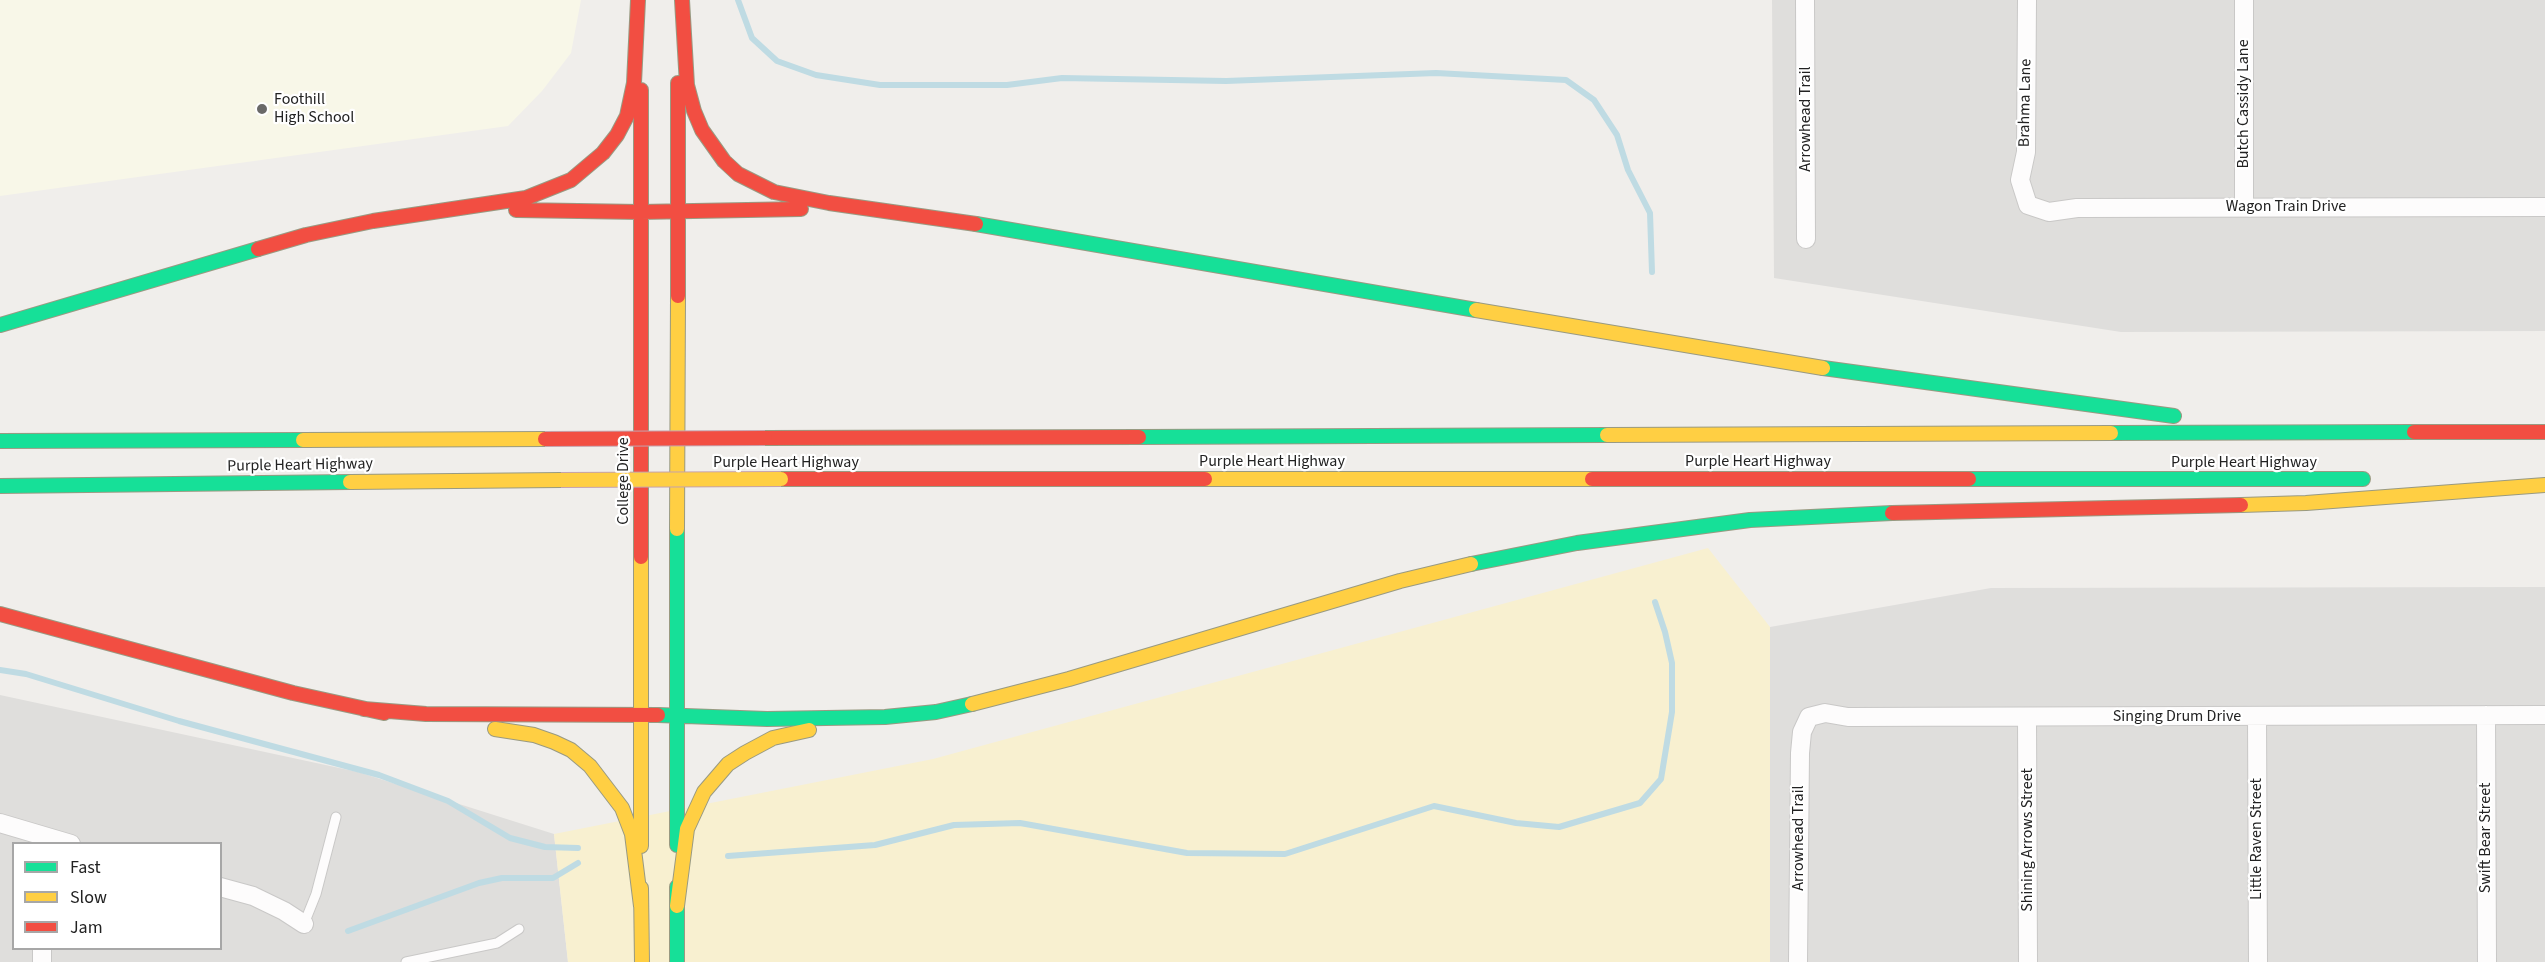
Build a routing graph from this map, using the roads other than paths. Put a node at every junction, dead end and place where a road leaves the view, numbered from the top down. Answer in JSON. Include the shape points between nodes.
{"nodes":[{"id":1,"x":640,"y":0,"type":"edge"},
{"id":2,"x":680,"y":0,"type":"edge"},
{"id":3,"x":1805,"y":0,"type":"edge"},
{"id":4,"x":2027,"y":0,"type":"edge"},
{"id":5,"x":2244,"y":0,"type":"edge"},
{"id":6,"x":2028,"y":205,"type":"joint"},
{"id":7,"x":2244,"y":207,"type":"junction"},
{"id":8,"x":2545,"y":207,"type":"edge"},
{"id":9,"x":878,"y":209,"type":"junction"},
{"id":10,"x":678,"y":211,"type":"junction"},
{"id":11,"x":436,"y":212,"type":"junction"},
{"id":12,"x":640,"y":212,"type":"junction"},
{"id":13,"x":1806,"y":239,"type":"dead end"},
{"id":14,"x":0,"y":325,"type":"edge"},
{"id":15,"x":2545,"y":432,"type":"edge"},
{"id":16,"x":2292,"y":433,"type":"junction"},
{"id":17,"x":0,"y":441,"type":"edge"},
{"id":18,"x":2378,"y":479,"type":"dead end"},
{"id":19,"x":2438,"y":479,"type":"dead end"},
{"id":20,"x":2545,"y":479,"type":"edge"},
{"id":21,"x":2545,"y":485,"type":"edge"},
{"id":22,"x":0,"y":486,"type":"edge"},
{"id":23,"x":0,"y":614,"type":"edge"},
{"id":24,"x":364,"y":709,"type":"junction"},
{"id":25,"x":640,"y":714,"type":"junction"},
{"id":26,"x":677,"y":715,"type":"junction"},
{"id":27,"x":2486,"y":715,"type":"junction"},
{"id":28,"x":2545,"y":715,"type":"edge"},
{"id":29,"x":2257,"y":716,"type":"junction"},
{"id":30,"x":885,"y":717,"type":"junction"},
{"id":31,"x":1809,"y":717,"type":"joint"},
{"id":32,"x":2027,"y":717,"type":"junction"},
{"id":33,"x":336,"y":817,"type":"dead end"},
{"id":34,"x":0,"y":823,"type":"edge"},
{"id":35,"x":44,"y":839,"type":"edge"},
{"id":36,"x":64,"y":842,"type":"edge"},
{"id":37,"x":222,"y":888,"type":"edge"},
{"id":38,"x":641,"y":906,"type":"junction"},
{"id":39,"x":677,"y":906,"type":"junction"},
{"id":40,"x":304,"y":924,"type":"joint"},
{"id":41,"x":519,"y":929,"type":"dead end"},
{"id":42,"x":406,"y":962,"type":"edge"},
{"id":43,"x":642,"y":962,"type":"edge"},
{"id":44,"x":677,"y":962,"type":"edge"},
{"id":45,"x":1798,"y":962,"type":"edge"},
{"id":46,"x":2028,"y":962,"type":"edge"},
{"id":47,"x":2258,"y":962,"type":"edge"},
{"id":48,"x":2487,"y":962,"type":"edge"}],
"edges":[{"from":1,"to":11,"type":"main road","via":[[634,83],[627,116],[617,135],[590,166],[572,180],[526,198]]},
{"from":1,"to":12,"type":"main road","name":"College Drive"},
{"from":2,"to":9,"type":"main road","via":[[687,85],[694,111],[724,161],[747,180],[774,192]]},
{"from":2,"to":10,"type":"main road"},
{"from":3,"to":13,"type":"street","name":"Arrowhead Trail"},
{"from":4,"to":6,"type":"street","name":"Brahma Lane","via":[[2026,152],[2020,180]]},
{"from":5,"to":7,"type":"street","name":"Butch Cassidy Lane"},
{"from":6,"to":7,"type":"street","name":"Wagon Train Drive","via":[[2049,212],[2077,208]]},
{"from":7,"to":8,"type":"street","name":"Wagon Train Drive"},
{"from":9,"to":10,"type":"main road"},
{"from":9,"to":16,"type":"main road","via":[[1842,370]]},
{"from":10,"to":12,"type":"main road"},
{"from":10,"to":26,"type":"main road"},
{"from":11,"to":12,"type":"main road"},
{"from":11,"to":14,"type":"main road","via":[[306,236]]},
{"from":12,"to":25,"type":"main road","name":"College Drive"},
{"from":15,"to":16,"type":"main road","name":"Purple Heart Highway"},
{"from":16,"to":17,"type":"main road","name":"Purple Heart Highway","bridge":true},
{"from":18,"to":22,"type":"main road","name":"Purple Heart Highway","bridge":true,"via":[[781,479]]},
{"from":19,"to":20,"type":"main road"},
{"from":21,"to":30,"type":"main road","via":[[2306,503],[1822,515],[1750,520],[1577,543],[1412,578],[992,700],[936,712]]},
{"from":23,"to":24,"type":"main road"},
{"from":24,"to":25,"type":"main road","via":[[426,714]]},
{"from":24,"to":38,"type":"main road","via":[[427,722],[534,735],[572,750],[590,766],[622,808],[632,834]]},
{"from":25,"to":26,"type":"main road"},
{"from":25,"to":38,"type":"main road","name":"College Drive"},
{"from":26,"to":30,"type":"main road","via":[[714,719]]},
{"from":26,"to":39,"type":"main road"},
{"from":27,"to":28,"type":"street","name":"Singing Drum Drive"},
{"from":27,"to":29,"type":"street","name":"Singing Drum Drive"},
{"from":27,"to":48,"type":"street","name":"Swift Bear Street"},
{"from":29,"to":32,"type":"street","name":"Singing Drum Drive"},
{"from":29,"to":47,"type":"street","name":"Little Raven Street"},
{"from":30,"to":39,"type":"main road","via":[[773,738],[728,764],[704,792],[687,829]]},
{"from":31,"to":32,"type":"street","name":"Singing Drum Drive","via":[[1825,713],[1848,717]]},
{"from":31,"to":45,"type":"street","name":"Arrowhead Trail","via":[[1802,732],[1800,753]]},
{"from":32,"to":46,"type":"street","name":"Shining Arrows Street"},
{"from":33,"to":40,"type":"lane"},
{"from":34,"to":35,"type":"street"},
{"from":35,"to":36,"type":"street"},
{"from":37,"to":40,"type":"street","via":[[253,896]]},
{"from":38,"to":43,"type":"main road","name":"College Drive"},
{"from":39,"to":44,"type":"main road"},
{"from":41,"to":42,"type":"lane","via":[[497,943]]}]}
